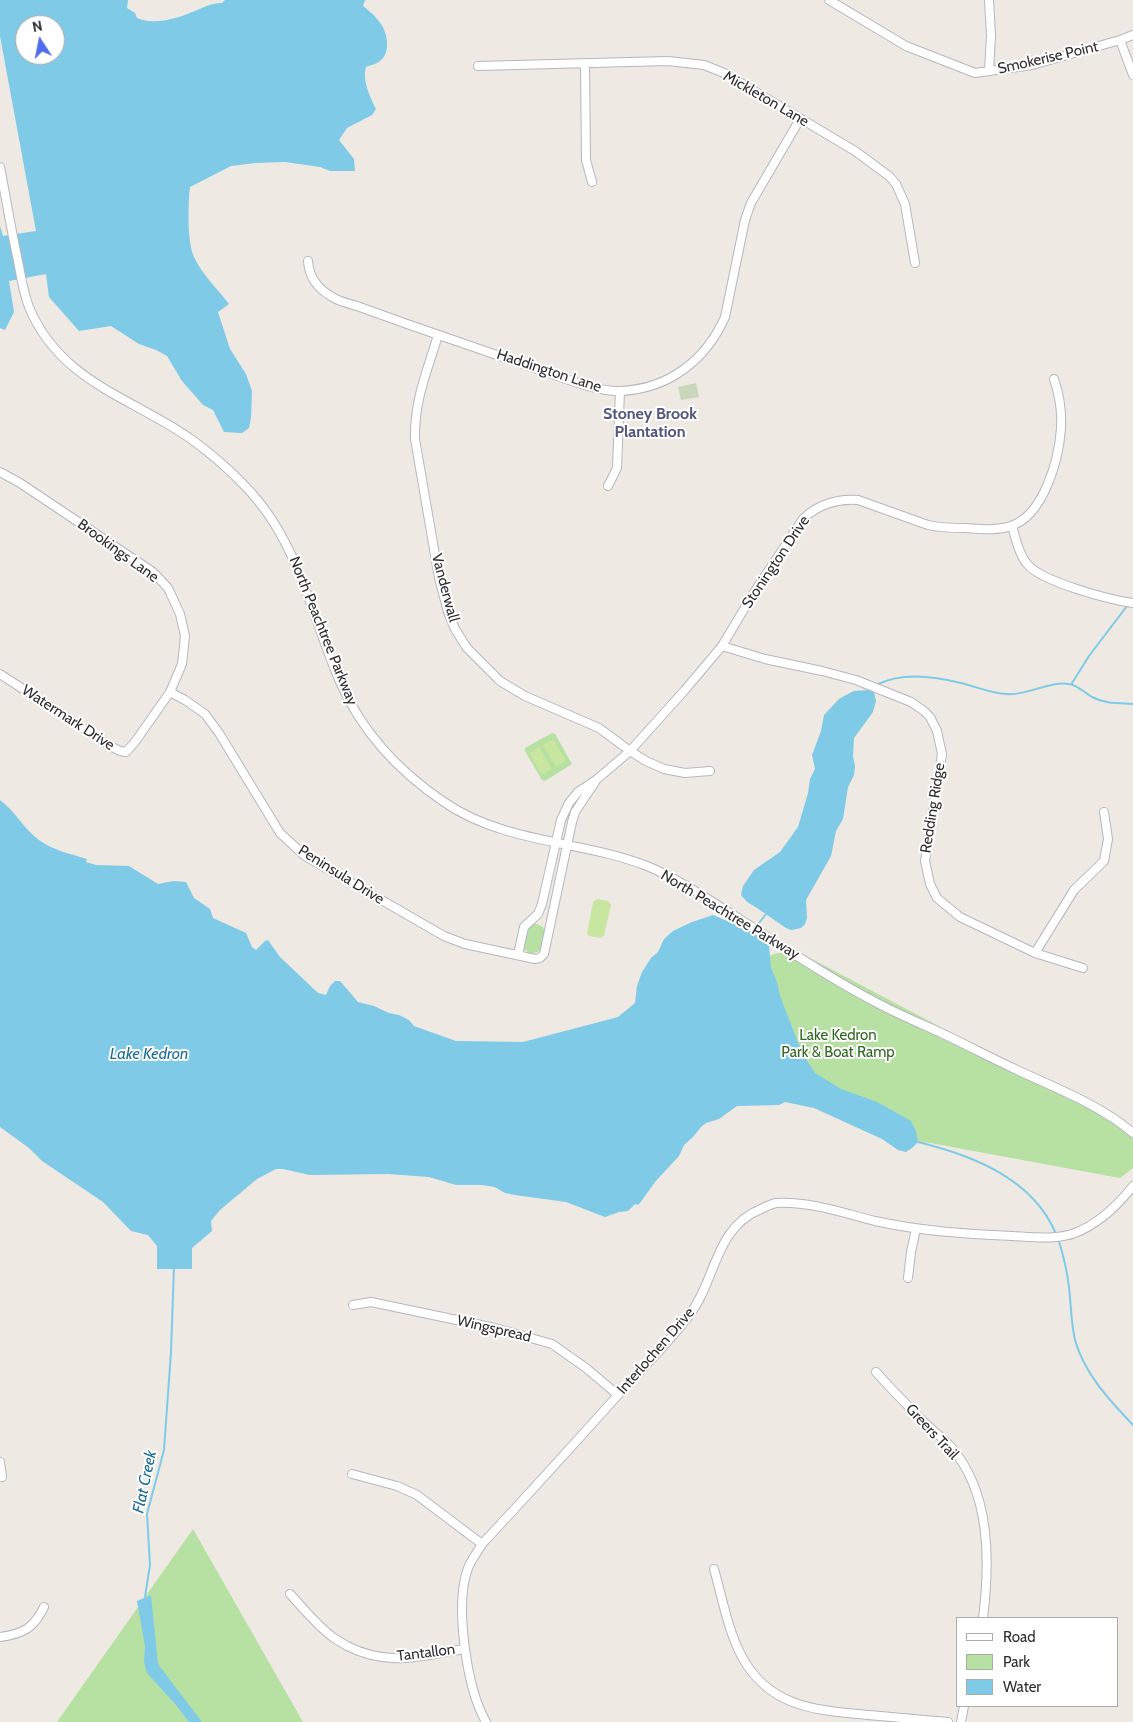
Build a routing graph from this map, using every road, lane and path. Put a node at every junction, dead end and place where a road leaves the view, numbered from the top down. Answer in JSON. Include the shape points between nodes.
{"nodes":[{"id":1,"x":829,"y":0,"type":"edge"},
{"id":2,"x":989,"y":0,"type":"edge"},
{"id":3,"x":1133,"y":35,"type":"edge"},
{"id":4,"x":1120,"y":40,"type":"junction"},
{"id":5,"x":585,"y":64,"type":"junction"},
{"id":6,"x":478,"y":66,"type":"dead end"},
{"id":7,"x":989,"y":71,"type":"junction"},
{"id":8,"x":1133,"y":75,"type":"edge"},
{"id":9,"x":800,"y":119,"type":"junction"},
{"id":10,"x":0,"y":167,"type":"edge"},
{"id":11,"x":592,"y":182,"type":"dead end"},
{"id":12,"x":308,"y":261,"type":"dead end"},
{"id":13,"x":916,"y":263,"type":"dead end"},
{"id":14,"x":438,"y":335,"type":"junction"},
{"id":15,"x":1054,"y":379,"type":"dead end"},
{"id":16,"x":620,"y":391,"type":"junction"},
{"id":17,"x":0,"y":472,"type":"edge"},
{"id":18,"x":608,"y":486,"type":"dead end"},
{"id":19,"x":1012,"y":526,"type":"junction"},
{"id":20,"x":1133,"y":603,"type":"edge"},
{"id":21,"x":722,"y":646,"type":"junction"},
{"id":22,"x":0,"y":674,"type":"edge"},
{"id":23,"x":170,"y":692,"type":"junction"},
{"id":24,"x":630,"y":752,"type":"junction"},
{"id":25,"x":710,"y":771,"type":"dead end"},
{"id":26,"x":596,"y":780,"type":"junction"},
{"id":27,"x":1104,"y":812,"type":"dead end"},
{"id":28,"x":555,"y":843,"type":"junction"},
{"id":29,"x":568,"y":845,"type":"junction"},
{"id":30,"x":540,"y":911,"type":"junction"},
{"id":31,"x":552,"y":914,"type":"junction"},
{"id":32,"x":1035,"y":953,"type":"junction"},
{"id":33,"x":518,"y":955,"type":"junction"},
{"id":34,"x":1083,"y":968,"type":"dead end"},
{"id":35,"x":1133,"y":1133,"type":"edge"},
{"id":36,"x":1133,"y":1186,"type":"edge"},
{"id":37,"x":1130,"y":1191,"type":"edge"},
{"id":38,"x":916,"y":1229,"type":"junction"},
{"id":39,"x":908,"y":1278,"type":"dead end"},
{"id":40,"x":353,"y":1305,"type":"dead end"},
{"id":41,"x":876,"y":1372,"type":"dead end"},
{"id":42,"x":618,"y":1395,"type":"junction"},
{"id":43,"x":0,"y":1462,"type":"edge"},
{"id":44,"x":352,"y":1474,"type":"dead end"},
{"id":45,"x":2,"y":1477,"type":"dead end"},
{"id":46,"x":482,"y":1544,"type":"junction"},
{"id":47,"x":714,"y":1569,"type":"dead end"},
{"id":48,"x":290,"y":1594,"type":"dead end"},
{"id":49,"x":44,"y":1607,"type":"dead end"},
{"id":50,"x":983,"y":1617,"type":"edge"},
{"id":51,"x":0,"y":1636,"type":"edge"},
{"id":52,"x":464,"y":1648,"type":"junction"},
{"id":53,"x":964,"y":1707,"type":"edge"},
{"id":54,"x":486,"y":1722,"type":"edge"},
{"id":55,"x":948,"y":1722,"type":"edge"},
{"id":56,"x":961,"y":1722,"type":"edge"}],
"edges":[{"from":1,"to":7,"type":"street","name":"Smokerise Point","via":[[906,46],[975,73]]},
{"from":2,"to":7,"type":"street"},
{"from":3,"to":4,"type":"street","name":"Smokerise Point"},
{"from":4,"to":7,"type":"street","name":"Smokerise Point","via":[[1032,65]]},
{"from":4,"to":8,"type":"street"},
{"from":5,"to":6,"type":"street","name":"Mickleton Lane"},
{"from":5,"to":9,"type":"street","name":"Mickleton Lane","via":[[668,61],[704,65],[746,84]]},
{"from":5,"to":11,"type":"street","via":[[586,160]]},
{"from":9,"to":13,"type":"street","name":"Mickleton Lane","via":[[855,151],[896,184],[905,204]]},
{"from":9,"to":16,"type":"street","name":"Haddington Lane","via":[[751,203],[725,317],[714,339],[704,353],[673,377]]},
{"from":10,"to":28,"type":"street","name":"North Peachtree Parkway","via":[[22,283],[37,324],[71,367],[191,439],[263,505],[292,554],[346,694],[369,731],[390,756],[444,802],[504,831]]},
{"from":12,"to":14,"type":"street","name":"Haddington Lane","via":[[312,278],[318,286],[336,298]]},
{"from":14,"to":16,"type":"street","name":"Haddington Lane","via":[[566,378]]},
{"from":14,"to":24,"type":"street","name":"Vanderwall","via":[[419,394],[415,439],[439,578],[455,629],[467,648],[500,681],[525,696],[599,728]]},
{"from":15,"to":19,"type":"street","name":"Stonington Drive","via":[[1061,427],[1058,448],[1037,506]]},
{"from":16,"to":18,"type":"street","via":[[617,468]]},
{"from":17,"to":23,"type":"street","name":"Brookings Lane","via":[[153,572],[168,588],[180,614],[185,636],[182,664]]},
{"from":19,"to":20,"type":"street","via":[[1021,554],[1030,567],[1099,597]]},
{"from":19,"to":21,"type":"street","name":"Stonington Drive","via":[[988,530],[938,528],[858,500],[827,504],[813,510],[803,520]]},
{"from":21,"to":24,"type":"street","name":"Stonington Drive"},
{"from":21,"to":32,"type":"street","name":"Redding Ridge","via":[[871,686],[911,702],[930,717],[942,754],[925,861],[930,884],[947,907],[960,917]]},
{"from":22,"to":23,"type":"street","name":"Watermark Drive","via":[[126,752]]},
{"from":23,"to":33,"type":"street","name":"Peninsula Drive","via":[[204,714],[280,833],[305,856],[444,936],[465,944]]},
{"from":24,"to":25,"type":"street","name":"Vanderwall","via":[[664,769],[685,773]]},
{"from":24,"to":26,"type":"street","name":"Stonington Drive"},
{"from":26,"to":28,"type":"street","name":"Stonington Drive","via":[[578,792],[569,803]]},
{"from":26,"to":29,"type":"street","name":"Stonington Drive","via":[[575,812]]},
{"from":27,"to":32,"type":"street","via":[[1108,839],[1104,860],[1074,890]]},
{"from":28,"to":29,"type":"street","name":"North Peachtree Parkway"},
{"from":28,"to":30,"type":"street"},
{"from":29,"to":31,"type":"street","name":"Peninsula Drive"},
{"from":29,"to":35,"type":"street","name":"North Peachtree Parkway","via":[[620,856],[666,875],[880,1004],[1076,1097]]},
{"from":30,"to":31,"type":"street"},
{"from":30,"to":33,"type":"street","via":[[524,927]]},
{"from":31,"to":33,"type":"street","name":"Peninsula Drive","via":[[544,954],[535,959]]},
{"from":32,"to":34,"type":"street","name":"Redding Ridge"},
{"from":36,"to":37,"type":"street","name":"Interlochen Drive"},
{"from":37,"to":38,"type":"street","name":"Interlochen Drive","via":[[1097,1221],[1075,1233],[993,1236]]},
{"from":38,"to":39,"type":"street"},
{"from":38,"to":42,"type":"street","name":"Interlochen Drive","via":[[806,1205],[774,1203],[753,1212],[723,1243],[691,1313]]},
{"from":40,"to":42,"type":"street","name":"Wingspread","via":[[371,1302],[495,1328],[552,1344]]},
{"from":41,"to":50,"type":"street","name":"Greers Trail","via":[[950,1446],[975,1490],[981,1509],[988,1573]]},
{"from":42,"to":46,"type":"street","name":"Interlochen Drive"},
{"from":43,"to":45,"type":"street"},
{"from":44,"to":46,"type":"street","via":[[417,1495]]},
{"from":46,"to":52,"type":"street","name":"Interlochen Drive","via":[[464,1581]]},
{"from":47,"to":55,"type":"street","via":[[733,1637],[742,1657],[755,1674],[780,1695],[799,1705],[820,1710]]},
{"from":48,"to":52,"type":"street","name":"Tantallon","via":[[334,1638],[376,1657],[399,1659]]},
{"from":49,"to":51,"type":"street","via":[[32,1626],[18,1633]]},
{"from":52,"to":54,"type":"street","name":"Interlochen Drive","via":[[475,1696]]},
{"from":53,"to":56,"type":"street"}]}
